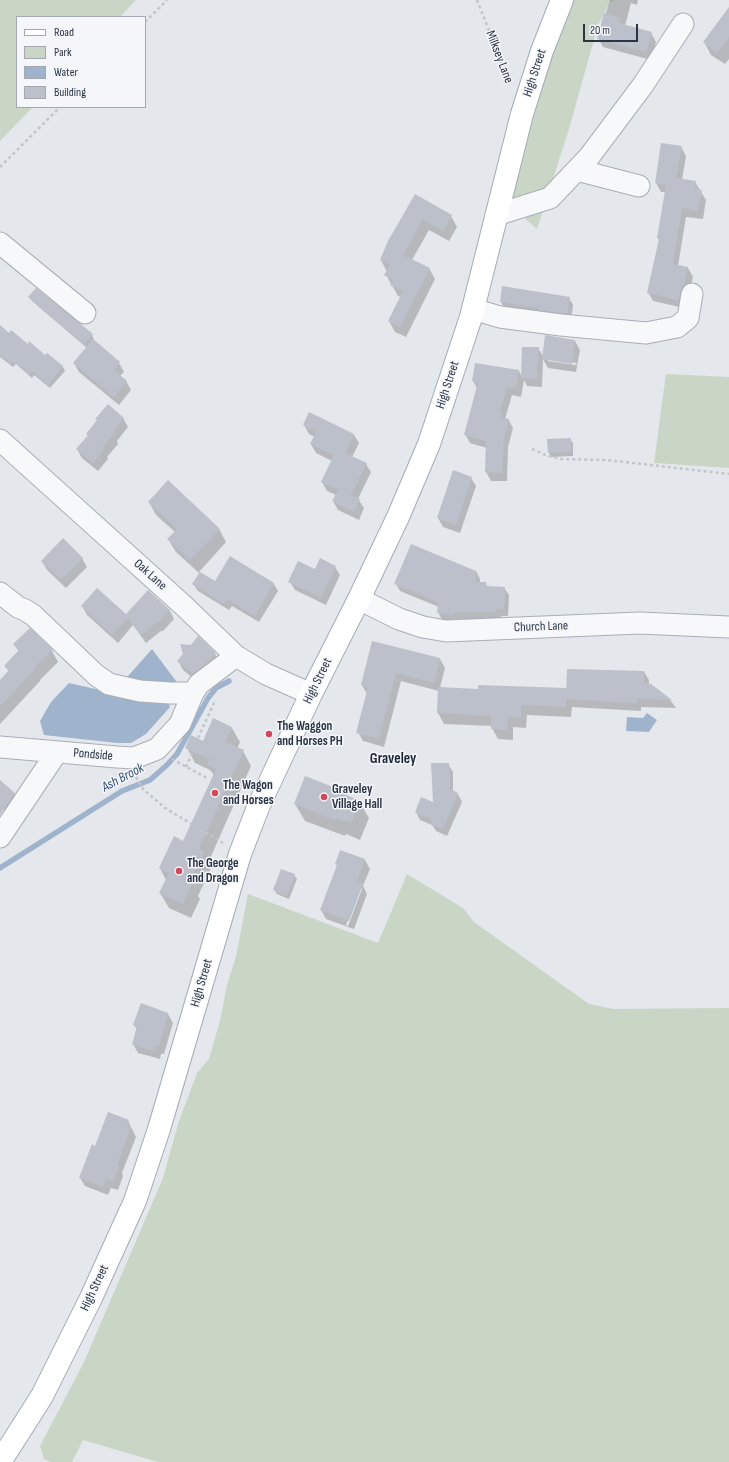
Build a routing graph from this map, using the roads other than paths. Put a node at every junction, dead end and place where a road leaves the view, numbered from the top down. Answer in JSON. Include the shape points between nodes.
{"nodes":[{"id":1,"x":562,"y":0,"type":"edge"},
{"id":2,"x":683,"y":24,"type":"dead end"},
{"id":3,"x":577,"y":170,"type":"junction"},
{"id":4,"x":640,"y":186,"type":"dead end"},
{"id":5,"x":496,"y":216,"type":"junction"},
{"id":6,"x":0,"y":243,"type":"edge"},
{"id":7,"x":692,"y":294,"type":"dead end"},
{"id":8,"x":473,"y":310,"type":"junction"},
{"id":9,"x":85,"y":313,"type":"dead end"},
{"id":10,"x":0,"y":440,"type":"edge"},
{"id":11,"x":0,"y":593,"type":"edge"},
{"id":12,"x":359,"y":599,"type":"junction"},
{"id":13,"x":729,"y":627,"type":"edge"},
{"id":14,"x":236,"y":656,"type":"junction"},
{"id":15,"x":193,"y":693,"type":"junction"},
{"id":16,"x":311,"y":694,"type":"junction"},
{"id":17,"x":0,"y":747,"type":"edge"},
{"id":18,"x":57,"y":752,"type":"junction"},
{"id":19,"x":0,"y":837,"type":"edge"},
{"id":20,"x":0,"y":1462,"type":"edge"}],
"edges":[{"from":1,"to":5,"type":"main road","name":"High Street","via":[[522,114]]},
{"from":2,"to":3,"type":"street","via":[[638,91]]},
{"from":3,"to":4,"type":"street"},
{"from":3,"to":5,"type":"street","via":[[550,198]]},
{"from":5,"to":8,"type":"main road","name":"High Street"},
{"from":6,"to":9,"type":"street"},
{"from":7,"to":8,"type":"street","via":[[688,318],[677,327],[646,333],[507,318]]},
{"from":8,"to":12,"type":"main road","name":"High Street","via":[[428,444],[398,517]]},
{"from":10,"to":14,"type":"street","name":"Oak Lane"},
{"from":11,"to":15,"type":"street","via":[[33,615],[96,675],[110,684],[140,691]]},
{"from":12,"to":13,"type":"street","name":"Church Lane","via":[[399,619],[446,631],[640,623]]},
{"from":12,"to":16,"type":"main road","name":"High Street"},
{"from":14,"to":15,"type":"street","name":"Pondside","via":[[199,684]]},
{"from":14,"to":16,"type":"street","name":"Oak Lane","via":[[256,670]]},
{"from":15,"to":18,"type":"street","name":"Pondside","via":[[180,724],[151,752],[134,758]]},
{"from":16,"to":20,"type":"main road","name":"High Street","via":[[259,805],[240,854],[159,1129],[135,1201],[91,1298],[42,1396]]},
{"from":17,"to":18,"type":"street","name":"Pondside"},
{"from":18,"to":19,"type":"street"}]}
